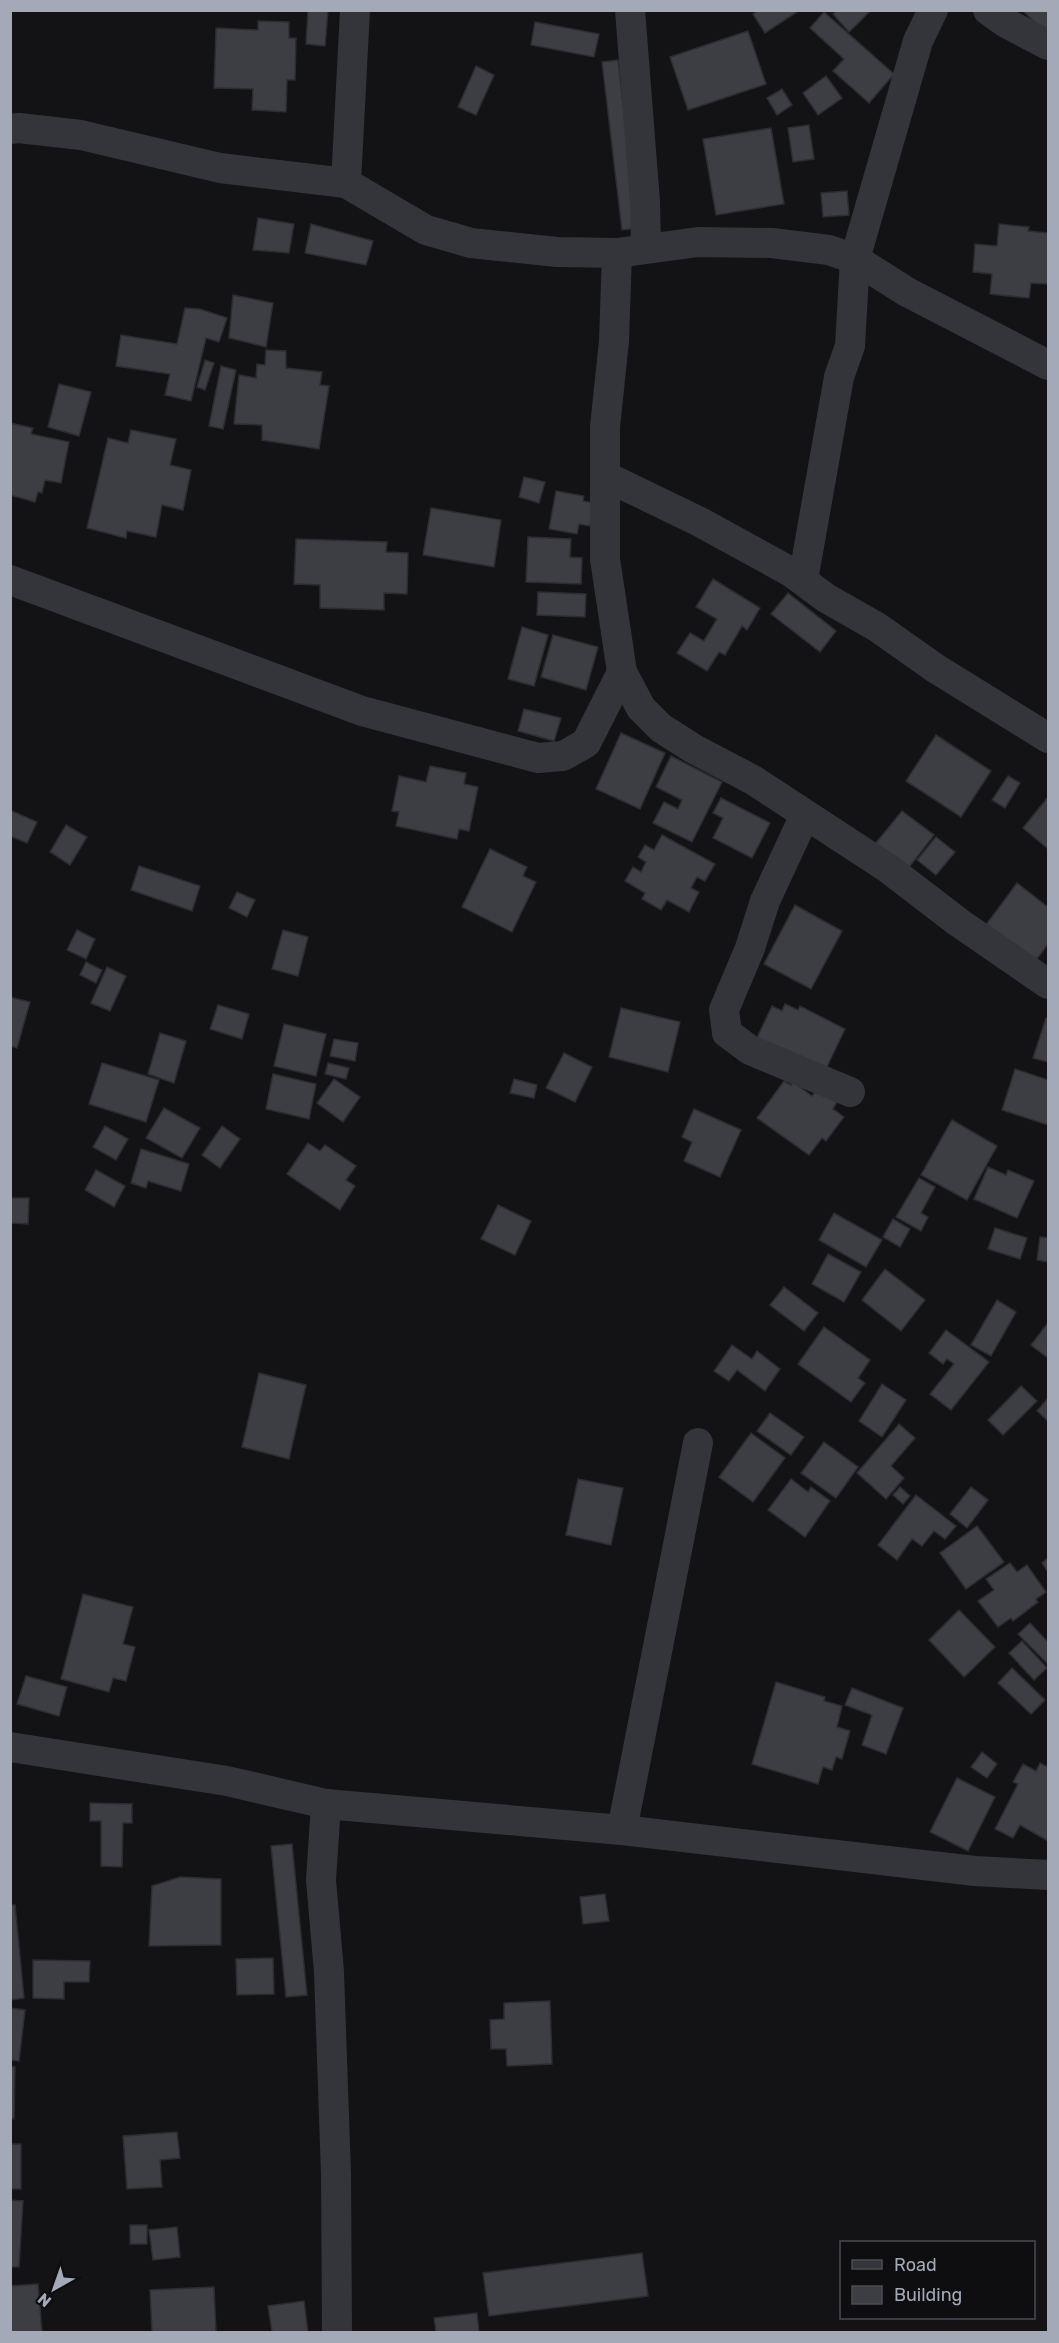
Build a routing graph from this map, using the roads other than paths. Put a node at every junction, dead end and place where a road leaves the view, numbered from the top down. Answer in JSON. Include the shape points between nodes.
{"nodes":[{"id":1,"x":355,"y":10,"type":"edge"},
{"id":2,"x":630,"y":10,"type":"edge"},
{"id":3,"x":933,"y":10,"type":"edge"},
{"id":4,"x":988,"y":10,"type":"edge"},
{"id":5,"x":1048,"y":45,"type":"edge"},
{"id":6,"x":10,"y":129,"type":"edge"},
{"id":7,"x":346,"y":183,"type":"junction"},
{"id":8,"x":646,"y":248,"type":"junction"},
{"id":9,"x":617,"y":253,"type":"junction"},
{"id":10,"x":855,"y":259,"type":"junction"},
{"id":11,"x":1048,"y":365,"type":"edge"},
{"id":12,"x":605,"y":477,"type":"junction"},
{"id":13,"x":10,"y":580,"type":"edge"},
{"id":14,"x":802,"y":580,"type":"junction"},
{"id":15,"x":622,"y":672,"type":"junction"},
{"id":16,"x":1047,"y":740,"type":"edge"},
{"id":17,"x":805,"y":815,"type":"junction"},
{"id":18,"x":1048,"y":984,"type":"edge"},
{"id":19,"x":850,"y":1092,"type":"dead end"},
{"id":20,"x":698,"y":1443,"type":"dead end"},
{"id":21,"x":10,"y":1748,"type":"edge"},
{"id":22,"x":326,"y":1804,"type":"junction"},
{"id":23,"x":622,"y":1830,"type":"junction"},
{"id":24,"x":1048,"y":1875,"type":"edge"},
{"id":25,"x":337,"y":2332,"type":"edge"}],
"edges":[{"from":1,"to":7,"type":"street"},
{"from":2,"to":8,"type":"street"},
{"from":3,"to":10,"type":"street","via":[[918,41]]},
{"from":4,"to":5,"type":"street"},
{"from":6,"to":7,"type":"street","via":[[81,135],[220,168]]},
{"from":7,"to":9,"type":"street","via":[[426,230],[471,243],[557,252]]},
{"from":8,"to":9,"type":"street"},
{"from":8,"to":10,"type":"street","via":[[698,242],[772,243],[829,250]]},
{"from":9,"to":12,"type":"street"},
{"from":10,"to":11,"type":"street","via":[[907,292]]},
{"from":10,"to":14,"type":"street","via":[[850,346],[839,377]]},
{"from":12,"to":14,"type":"street","via":[[700,522]]},
{"from":12,"to":15,"type":"street","via":[[605,559]]},
{"from":13,"to":15,"type":"street","via":[[362,711],[538,758],[563,756],[586,743]]},
{"from":14,"to":16,"type":"street"},
{"from":15,"to":17,"type":"street","via":[[641,708],[661,728],[753,780]]},
{"from":17,"to":18,"type":"street","via":[[889,869]]},
{"from":17,"to":19,"type":"street","via":[[765,901],[724,1010],[727,1033],[750,1050]]},
{"from":20,"to":23,"type":"street"},
{"from":21,"to":22,"type":"street","via":[[227,1781]]},
{"from":22,"to":23,"type":"street"},
{"from":22,"to":25,"type":"street","via":[[321,1880],[330,1996]]},
{"from":23,"to":24,"type":"street","via":[[975,1871]]}]}
